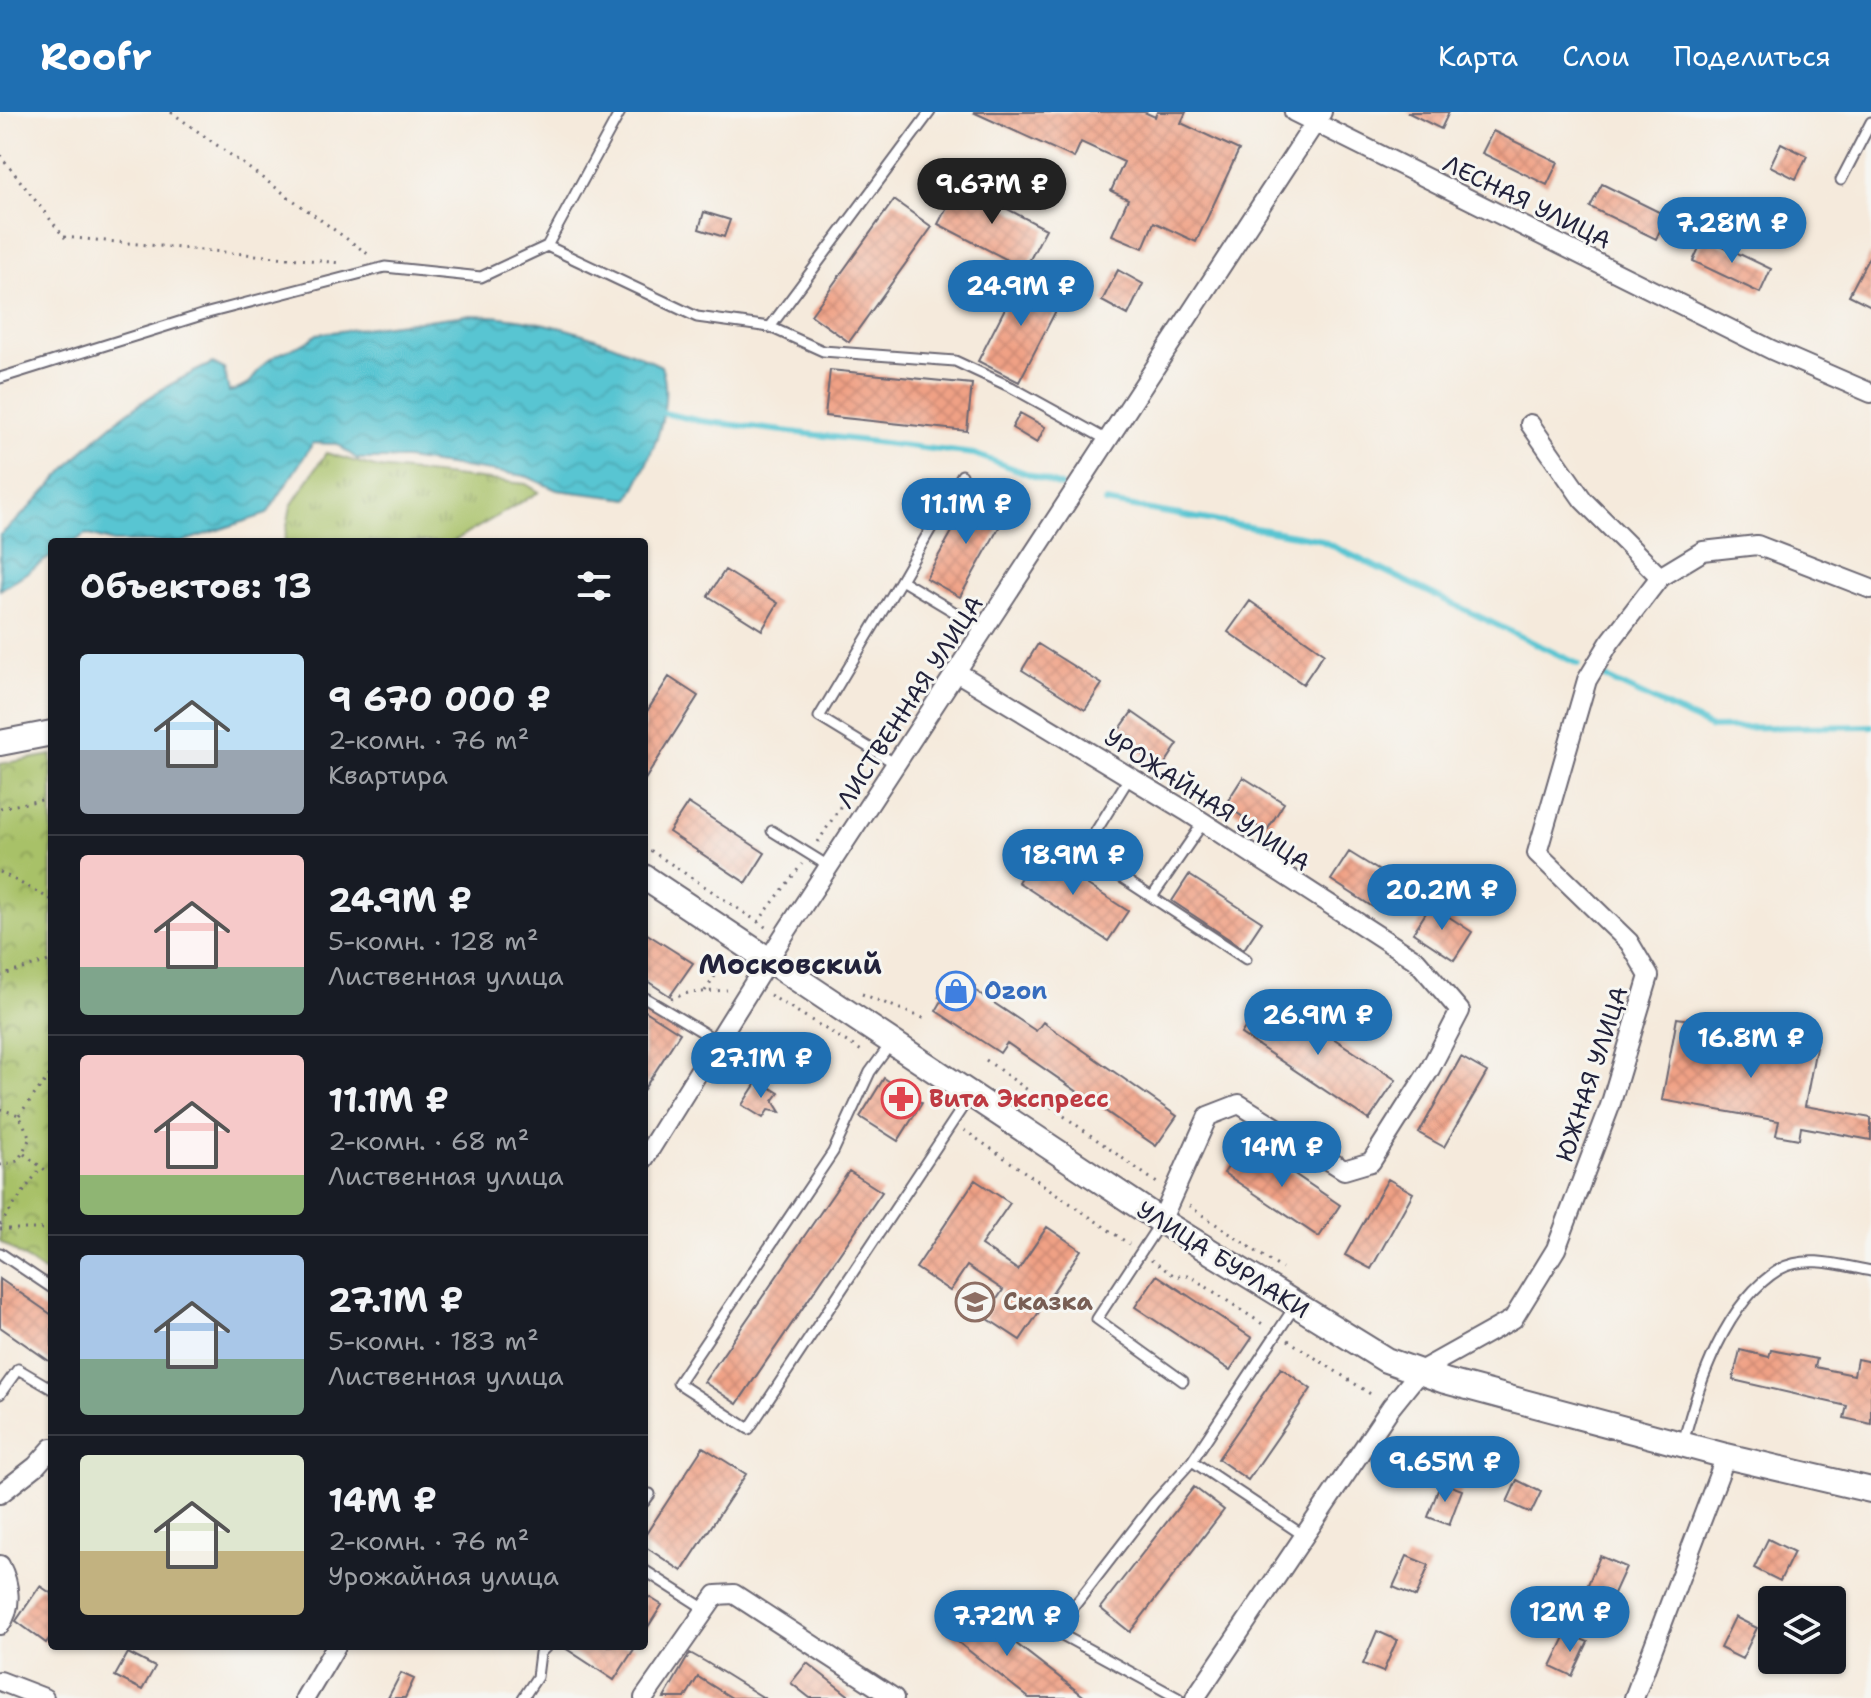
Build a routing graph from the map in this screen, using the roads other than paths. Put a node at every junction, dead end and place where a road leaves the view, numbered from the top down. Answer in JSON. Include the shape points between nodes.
{"nodes":[{"id":1,"x":620,"y":112,"type":"edge"},
{"id":2,"x":930,"y":112,"type":"edge"},
{"id":3,"x":1294,"y":112,"type":"edge"},
{"id":4,"x":1319,"y":118,"type":"edge"},
{"id":5,"x":1871,"y":122,"type":"edge"},
{"id":6,"x":1841,"y":180,"type":"dead end"},
{"id":7,"x":547,"y":246,"type":"junction"},
{"id":8,"x":770,"y":327,"type":"junction"},
{"id":9,"x":0,"y":378,"type":"edge"},
{"id":10,"x":1871,"y":393,"type":"edge"},
{"id":11,"x":1530,"y":424,"type":"dead end"},
{"id":12,"x":1109,"y":441,"type":"junction"},
{"id":13,"x":962,"y":475,"type":"dead end"},
{"id":14,"x":1660,"y":577,"type":"junction"},
{"id":15,"x":901,"y":580,"type":"junction"},
{"id":16,"x":1871,"y":589,"type":"edge"},
{"id":17,"x":986,"y":631,"type":"junction"},
{"id":18,"x":958,"y":673,"type":"junction"},
{"id":19,"x":48,"y":734,"type":"edge"},
{"id":20,"x":0,"y":743,"type":"edge"},
{"id":21,"x":892,"y":761,"type":"junction"},
{"id":22,"x":1129,"y":778,"type":"junction"},
{"id":23,"x":1203,"y":823,"type":"junction"},
{"id":24,"x":772,"y":831,"type":"dead end"},
{"id":25,"x":830,"y":867,"type":"junction"},
{"id":26,"x":648,"y":880,"type":"edge"},
{"id":27,"x":1152,"y":897,"type":"junction"},
{"id":28,"x":1246,"y":959,"type":"dead end"},
{"id":29,"x":769,"y":962,"type":"junction"},
{"id":30,"x":648,"y":999,"type":"edge"},
{"id":31,"x":719,"y":1042,"type":"junction"},
{"id":32,"x":885,"y":1052,"type":"junction"},
{"id":33,"x":970,"y":1096,"type":"junction"},
{"id":34,"x":648,"y":1153,"type":"edge"},
{"id":35,"x":1161,"y":1221,"type":"junction"},
{"id":36,"x":0,"y":1253,"type":"edge"},
{"id":37,"x":1871,"y":1271,"type":"edge"},
{"id":38,"x":48,"y":1285,"type":"edge"},
{"id":39,"x":1295,"y":1306,"type":"junction"},
{"id":40,"x":1420,"y":1371,"type":"junction"},
{"id":41,"x":1183,"y":1381,"type":"dead end"},
{"id":42,"x":48,"y":1387,"type":"edge"},
{"id":43,"x":0,"y":1394,"type":"edge"},
{"id":44,"x":1683,"y":1444,"type":"junction"},
{"id":45,"x":48,"y":1452,"type":"edge"},
{"id":46,"x":1726,"y":1456,"type":"junction"},
{"id":47,"x":1192,"y":1461,"type":"junction"},
{"id":48,"x":1871,"y":1490,"type":"edge"},
{"id":49,"x":0,"y":1494,"type":"edge"},
{"id":50,"x":1303,"y":1535,"type":"junction"},
{"id":51,"x":0,"y":1565,"type":"edge"},
{"id":52,"x":648,"y":1573,"type":"edge"},
{"id":53,"x":705,"y":1609,"type":"junction"},
{"id":54,"x":0,"y":1625,"type":"edge"},
{"id":55,"x":334,"y":1650,"type":"edge"},
{"id":56,"x":543,"y":1650,"type":"edge"},
{"id":57,"x":0,"y":1681,"type":"edge"},
{"id":58,"x":528,"y":1696,"type":"edge"},
{"id":59,"x":44,"y":1698,"type":"edge"},
{"id":60,"x":305,"y":1698,"type":"edge"},
{"id":61,"x":644,"y":1698,"type":"edge"},
{"id":62,"x":894,"y":1698,"type":"edge"},
{"id":63,"x":1178,"y":1698,"type":"edge"},
{"id":64,"x":1195,"y":1698,"type":"edge"},
{"id":65,"x":1634,"y":1698,"type":"edge"}],
"edges":[{"from":1,"to":7,"type":"lane"},
{"from":2,"to":8,"type":"lane"},
{"from":3,"to":4,"type":"street","name":"ЛЕСНАЯ УЛИЦА"},
{"from":4,"to":10,"type":"street","name":"ЛЕСНАЯ УЛИЦА","via":[[1758,343]]},
{"from":4,"to":12,"type":"street","name":"ЛИСТВЕННАЯ УЛИЦА"},
{"from":5,"to":6,"type":"lane"},
{"from":7,"to":8,"type":"lane","via":[[697,317]]},
{"from":7,"to":9,"type":"lane","via":[[481,277],[385,267],[208,313]]},
{"from":8,"to":12,"type":"lane","via":[[823,351],[955,361]]},
{"from":11,"to":14,"type":"street","via":[[1583,500]]},
{"from":12,"to":17,"type":"street","name":"ЛИСТВЕННАЯ УЛИЦА"},
{"from":13,"to":15,"type":"lane"},
{"from":14,"to":16,"type":"street","name":"ЮЖНАЯ УЛИЦА","via":[[1703,551],[1757,545]]},
{"from":14,"to":40,"type":"street","name":"ЮЖНАЯ УЛИЦА","via":[[1587,680],[1537,853],[1629,942],[1649,976],[1632,1040],[1556,1249],[1513,1319]]},
{"from":15,"to":17,"type":"lane"},
{"from":15,"to":21,"type":"lane","via":[[819,717]]},
{"from":17,"to":18,"type":"street","name":"ЛИСТВЕННАЯ УЛИЦА"},
{"from":18,"to":21,"type":"street","name":"ЛИСТВЕННАЯ УЛИЦА"},
{"from":18,"to":22,"type":"street","name":"УРОЖАЙНАЯ УЛИЦА"},
{"from":19,"to":20,"type":"street"},
{"from":21,"to":25,"type":"street","name":"ЛИСТВЕННАЯ УЛИЦА"},
{"from":22,"to":23,"type":"street","name":"УРОЖАЙНАЯ УЛИЦА"},
{"from":22,"to":27,"type":"lane","via":[[1083,852]]},
{"from":23,"to":27,"type":"lane"},
{"from":23,"to":35,"type":"street","name":"УРОЖАЙНАЯ УЛИЦА","via":[[1417,961],[1460,1011],[1371,1162],[1344,1170],[1239,1104],[1208,1116]]},
{"from":24,"to":25,"type":"lane"},
{"from":25,"to":29,"type":"street","name":"ЛИСТВЕННАЯ УЛИЦА"},
{"from":26,"to":29,"type":"street","name":"УЛИЦА БУРЛАКИ"},
{"from":27,"to":28,"type":"lane"},
{"from":29,"to":31,"type":"street","name":"ЛИСТВЕННАЯ УЛИЦА"},
{"from":29,"to":32,"type":"street","name":"УЛИЦА БУРЛАКИ"},
{"from":30,"to":31,"type":"lane"},
{"from":31,"to":34,"type":"street","name":"ЛИСТВЕННАЯ УЛИЦА"},
{"from":32,"to":33,"type":"street","name":"УЛИЦА БУРЛАКИ"},
{"from":32,"to":33,"type":"lane","via":[[833,1152],[678,1383],[749,1429]]},
{"from":33,"to":35,"type":"street","name":"УЛИЦА БУРЛАКИ"},
{"from":35,"to":39,"type":"street","name":"УЛИЦА БУРЛАКИ"},
{"from":35,"to":41,"type":"lane","via":[[1097,1319]]},
{"from":36,"to":38,"type":"lane"},
{"from":37,"to":44,"type":"lane","via":[[1818,1261],[1781,1268],[1743,1303],[1717,1345]]},
{"from":39,"to":40,"type":"street","name":"УЛИЦА БУРЛАКИ","via":[[1386,1360]]},
{"from":39,"to":47,"type":"lane"},
{"from":40,"to":44,"type":"street","name":"УЛИЦА БУРЛАКИ"},
{"from":40,"to":50,"type":"street","name":"ЮЖНАЯ УЛИЦА"},
{"from":42,"to":43,"type":"lane","via":[[18,1369]]},
{"from":44,"to":46,"type":"street","name":"УЛИЦА БУРЛАКИ"},
{"from":45,"to":49,"type":"street"},
{"from":46,"to":48,"type":"street","name":"УЛИЦА БУРЛАКИ"},
{"from":46,"to":65,"type":"street"},
{"from":47,"to":50,"type":"lane"},
{"from":47,"to":63,"type":"lane","via":[[1055,1631]]},
{"from":50,"to":64,"type":"street","name":"ЮЖНАЯ УЛИЦА"},
{"from":51,"to":54,"type":"street","via":[[10,1590]]},
{"from":52,"to":53,"type":"lane"},
{"from":53,"to":61,"type":"street"},
{"from":53,"to":62,"type":"street","via":[[716,1595],[734,1594]]},
{"from":55,"to":60,"type":"street"},
{"from":56,"to":58,"type":"lane"},
{"from":57,"to":59,"type":"street"}]}
